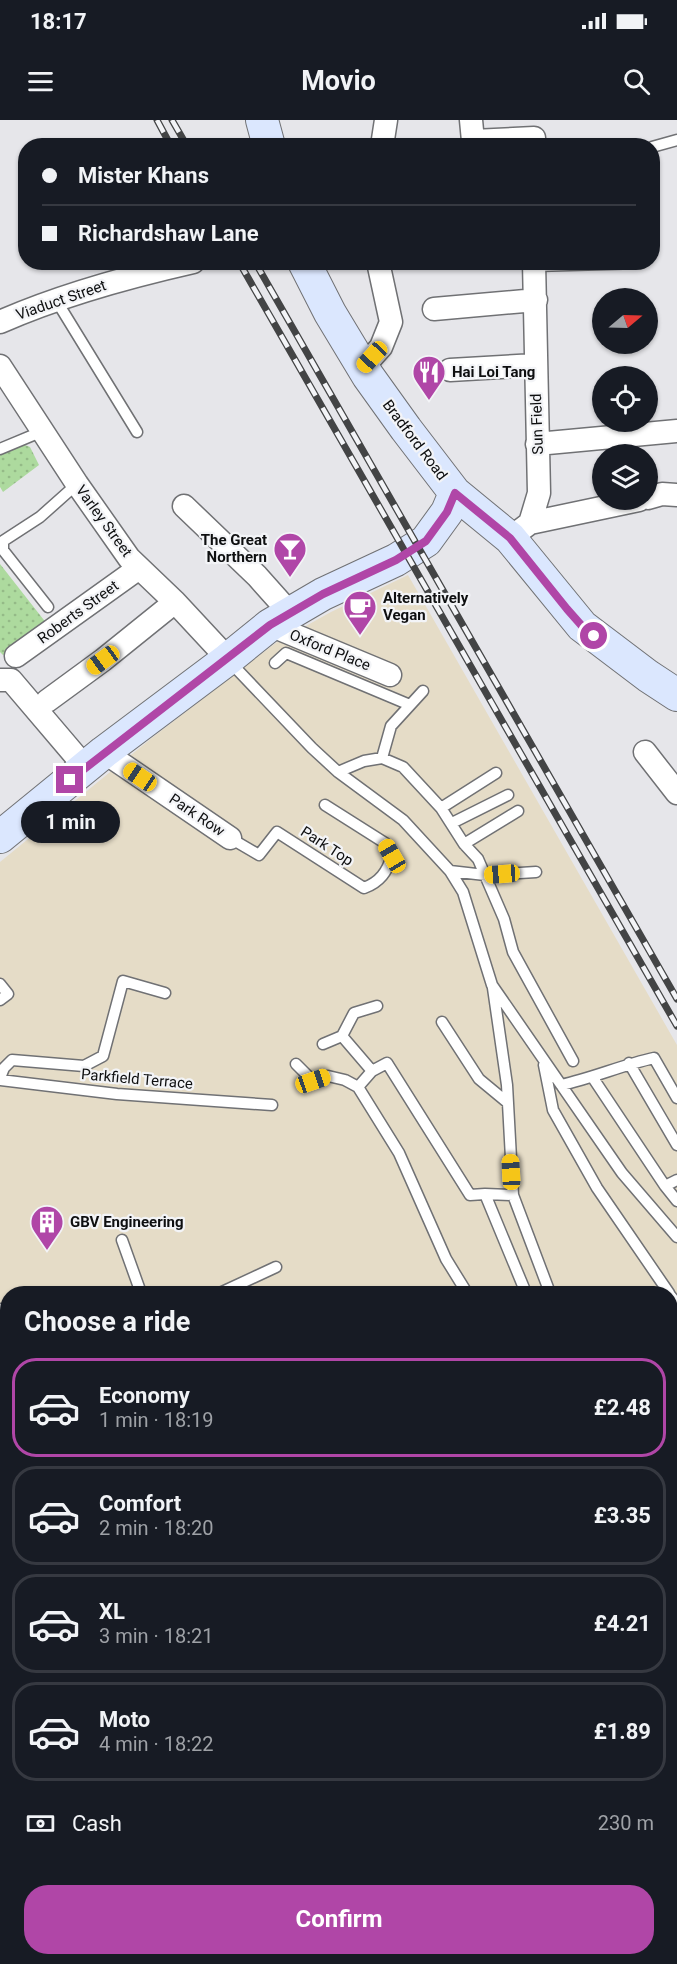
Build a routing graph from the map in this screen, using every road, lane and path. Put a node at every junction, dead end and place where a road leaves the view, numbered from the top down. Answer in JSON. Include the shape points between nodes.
{"nodes":[{"id":1,"x":262,"y":120,"type":"edge"},
{"id":2,"x":386,"y":120,"type":"edge"},
{"id":3,"x":471,"y":120,"type":"edge"},
{"id":4,"x":534,"y":135,"type":"edge"},
{"id":5,"x":267,"y":138,"type":"edge"},
{"id":6,"x":383,"y":138,"type":"edge"},
{"id":7,"x":473,"y":138,"type":"edge"},
{"id":8,"x":504,"y":138,"type":"edge"},
{"id":9,"x":677,"y":140,"type":"edge"},
{"id":10,"x":660,"y":145,"type":"edge"},
{"id":11,"x":159,"y":270,"type":"edge"},
{"id":12,"x":308,"y":270,"type":"edge"},
{"id":13,"x":380,"y":270,"type":"edge"},
{"id":14,"x":534,"y":270,"type":"edge"},
{"id":15,"x":56,"y":300,"type":"junction"},
{"id":16,"x":536,"y":300,"type":"junction"},
{"id":17,"x":434,"y":309,"type":"dead end"},
{"id":18,"x":0,"y":322,"type":"edge"},
{"id":19,"x":535,"y":364,"type":"junction"},
{"id":20,"x":0,"y":366,"type":"edge"},
{"id":21,"x":363,"y":367,"type":"junction"},
{"id":22,"x":450,"y":370,"type":"dead end"},
{"id":23,"x":43,"y":430,"type":"junction"},
{"id":24,"x":137,"y":432,"type":"dead end"},
{"id":25,"x":677,"y":432,"type":"edge"},
{"id":26,"x":537,"y":444,"type":"junction"},
{"id":27,"x":0,"y":449,"type":"edge"},
{"id":28,"x":77,"y":484,"type":"junction"},
{"id":29,"x":455,"y":493,"type":"junction"},
{"id":30,"x":677,"y":495,"type":"edge"},
{"id":31,"x":658,"y":496,"type":"edge"},
{"id":32,"x":184,"y":506,"type":"dead end"},
{"id":33,"x":599,"y":510,"type":"edge"},
{"id":34,"x":520,"y":530,"type":"junction"},
{"id":35,"x":1,"y":543,"type":"edge"},
{"id":36,"x":139,"y":568,"type":"junction"},
{"id":37,"x":175,"y":602,"type":"junction"},
{"id":38,"x":48,"y":607,"type":"dead end"},
{"id":39,"x":280,"y":619,"type":"junction"},
{"id":40,"x":16,"y":656,"type":"dead end"},
{"id":41,"x":228,"y":659,"type":"junction"},
{"id":42,"x":275,"y":663,"type":"dead end"},
{"id":43,"x":390,"y":675,"type":"dead end"},
{"id":44,"x":0,"y":680,"type":"edge"},
{"id":45,"x":423,"y":691,"type":"dead end"},
{"id":46,"x":677,"y":695,"type":"edge"},
{"id":47,"x":47,"y":700,"type":"dead end"},
{"id":48,"x":410,"y":705,"type":"junction"},
{"id":49,"x":645,"y":752,"type":"dead end"},
{"id":50,"x":382,"y":758,"type":"junction"},
{"id":51,"x":94,"y":760,"type":"junction"},
{"id":52,"x":338,"y":772,"type":"junction"},
{"id":53,"x":496,"y":773,"type":"dead end"},
{"id":54,"x":677,"y":793,"type":"edge"},
{"id":55,"x":508,"y":795,"type":"dead end"},
{"id":56,"x":325,"y":805,"type":"dead end"},
{"id":57,"x":441,"y":808,"type":"junction"},
{"id":58,"x":518,"y":811,"type":"dead end"},
{"id":59,"x":452,"y":823,"type":"junction"},
{"id":60,"x":0,"y":837,"type":"edge"},
{"id":61,"x":230,"y":838,"type":"joint"},
{"id":62,"x":465,"y":844,"type":"junction"},
{"id":63,"x":450,"y":871,"type":"junction"},
{"id":64,"x":536,"y":872,"type":"dead end"},
{"id":65,"x":485,"y":875,"type":"junction"},
{"id":66,"x":0,"y":984,"type":"edge"},
{"id":67,"x":492,"y":985,"type":"junction"},
{"id":68,"x":165,"y":993,"type":"dead end"},
{"id":69,"x":0,"y":1000,"type":"edge"},
{"id":70,"x":377,"y":1006,"type":"dead end"},
{"id":71,"x":442,"y":1022,"type":"dead end"},
{"id":72,"x":342,"y":1035,"type":"junction"},
{"id":73,"x":323,"y":1044,"type":"dead end"},
{"id":74,"x":543,"y":1059,"type":"junction"},
{"id":75,"x":573,"y":1061,"type":"dead end"},
{"id":76,"x":629,"y":1063,"type":"junction"},
{"id":77,"x":296,"y":1064,"type":"dead end"},
{"id":78,"x":372,"y":1071,"type":"junction"},
{"id":79,"x":593,"y":1078,"type":"junction"},
{"id":80,"x":0,"y":1079,"type":"edge"},
{"id":81,"x":561,"y":1085,"type":"junction"},
{"id":82,"x":358,"y":1087,"type":"junction"},
{"id":83,"x":677,"y":1098,"type":"edge"},
{"id":84,"x":508,"y":1103,"type":"junction"},
{"id":85,"x":272,"y":1105,"type":"dead end"},
{"id":86,"x":677,"y":1145,"type":"edge"},
{"id":87,"x":677,"y":1180,"type":"edge"},
{"id":88,"x":665,"y":1186,"type":"junction"},
{"id":89,"x":485,"y":1194,"type":"junction"},
{"id":90,"x":513,"y":1195,"type":"junction"},
{"id":91,"x":677,"y":1201,"type":"edge"},
{"id":92,"x":677,"y":1238,"type":"edge"},
{"id":93,"x":122,"y":1240,"type":"dead end"},
{"id":94,"x":276,"y":1267,"type":"dead end"},
{"id":95,"x":138,"y":1286,"type":"edge"},
{"id":96,"x":235,"y":1286,"type":"edge"},
{"id":97,"x":463,"y":1286,"type":"edge"},
{"id":98,"x":523,"y":1286,"type":"edge"},
{"id":99,"x":547,"y":1286,"type":"edge"},
{"id":100,"x":664,"y":1286,"type":"edge"}],
"edges":[{"from":1,"to":5,"type":"main road"},
{"from":2,"to":6,"type":"street"},
{"from":3,"to":7,"type":"street"},
{"from":4,"to":8,"type":"street"},
{"from":9,"to":10,"type":"lane"},
{"from":11,"to":15,"type":"street","name":"Viaduct Street"},
{"from":12,"to":21,"type":"main road","name":"Bradford Road"},
{"from":13,"to":21,"type":"street","via":[[391,322],[381,347]]},
{"from":14,"to":16,"type":"street","name":"Sun Field"},
{"from":15,"to":18,"type":"street","name":"Viaduct Street"},
{"from":15,"to":24,"type":"lane"},
{"from":16,"to":17,"type":"street"},
{"from":16,"to":19,"type":"street","name":"Sun Field"},
{"from":19,"to":22,"type":"street"},
{"from":19,"to":26,"type":"street","name":"Sun Field"},
{"from":20,"to":23,"type":"street","name":"Varley Street"},
{"from":21,"to":29,"type":"main road","name":"Bradford Road"},
{"from":23,"to":27,"type":"lane"},
{"from":23,"to":28,"type":"street","name":"Varley Street"},
{"from":25,"to":26,"type":"street"},
{"from":26,"to":34,"type":"street","name":"Sun Field","via":[[539,494]]},
{"from":28,"to":35,"type":"lane","via":[[40,517]]},
{"from":28,"to":36,"type":"street","name":"Varley Street"},
{"from":29,"to":34,"type":"main road","name":"Bradford Road"},
{"from":29,"to":39,"type":"main road","via":[[426,541]]},
{"from":30,"to":31,"type":"street"},
{"from":32,"to":39,"type":"street","via":[[257,576]]},
{"from":33,"to":34,"type":"street"},
{"from":34,"to":46,"type":"main road","name":"Bradford Road","via":[[582,626],[644,681]]},
{"from":35,"to":38,"type":"lane"},
{"from":36,"to":37,"type":"street","name":"Varley Street"},
{"from":36,"to":40,"type":"street","name":"Roberts Street"},
{"from":37,"to":41,"type":"street","name":"Varley Street"},
{"from":37,"to":47,"type":"street"},
{"from":39,"to":41,"type":"main road"},
{"from":39,"to":43,"type":"street","name":"Oxford Place"},
{"from":41,"to":51,"type":"main road"},
{"from":41,"to":52,"type":"lane"},
{"from":42,"to":48,"type":"lane","via":[[286,653]]},
{"from":44,"to":51,"type":"street","name":"Park Row","via":[[11,680]]},
{"from":45,"to":48,"type":"lane"},
{"from":48,"to":50,"type":"lane","via":[[391,726]]},
{"from":49,"to":54,"type":"street"},
{"from":50,"to":52,"type":"lane"},
{"from":50,"to":57,"type":"lane","via":[[402,767]]},
{"from":51,"to":60,"type":"main road"},
{"from":51,"to":61,"type":"street","name":"Park Row"},
{"from":52,"to":63,"type":"lane","via":[[403,820]]},
{"from":53,"to":57,"type":"lane"},
{"from":55,"to":59,"type":"lane"},
{"from":56,"to":61,"type":"lane","name":"Park Top","via":[[385,843],[392,856],[376,884],[364,888],[277,832],[259,855]]},
{"from":57,"to":59,"type":"lane"},
{"from":58,"to":62,"type":"lane"},
{"from":59,"to":62,"type":"lane"},
{"from":62,"to":65,"type":"lane"},
{"from":63,"to":65,"type":"lane"},
{"from":63,"to":67,"type":"lane","via":[[463,892]]},
{"from":64,"to":65,"type":"lane"},
{"from":65,"to":75,"type":"lane","via":[[513,952]]},
{"from":66,"to":69,"type":"lane","via":[[8,994]]},
{"from":67,"to":74,"type":"lane"},
{"from":67,"to":84,"type":"lane"},
{"from":68,"to":80,"type":"lane","via":[[123,981],[103,1056],[84,1066],[12,1060]]},
{"from":70,"to":72,"type":"lane","via":[[354,1013]]},
{"from":71,"to":84,"type":"lane","via":[[479,1079]]},
{"from":72,"to":73,"type":"lane"},
{"from":72,"to":78,"type":"lane"},
{"from":74,"to":81,"type":"lane"},
{"from":74,"to":100,"type":"lane","via":[[553,1110],[597,1188]]},
{"from":76,"to":79,"type":"lane"},
{"from":76,"to":83,"type":"lane","via":[[654,1058]]},
{"from":76,"to":86,"type":"lane"},
{"from":77,"to":82,"type":"lane","via":[[313,1081],[328,1076]]},
{"from":78,"to":82,"type":"lane"},
{"from":78,"to":89,"type":"lane","via":[[387,1063],[470,1195]]},
{"from":79,"to":81,"type":"lane"},
{"from":79,"to":88,"type":"lane"},
{"from":80,"to":85,"type":"lane","name":"Parkfield Terrace","via":[[117,1094]]},
{"from":81,"to":92,"type":"lane","via":[[622,1173]]},
{"from":82,"to":97,"type":"lane","via":[[399,1153],[446,1259]]},
{"from":84,"to":90,"type":"lane"},
{"from":87,"to":88,"type":"lane"},
{"from":88,"to":91,"type":"lane"},
{"from":89,"to":90,"type":"lane"},
{"from":89,"to":98,"type":"lane"},
{"from":90,"to":99,"type":"lane"},
{"from":93,"to":95,"type":"lane"},
{"from":94,"to":96,"type":"lane"}]}
